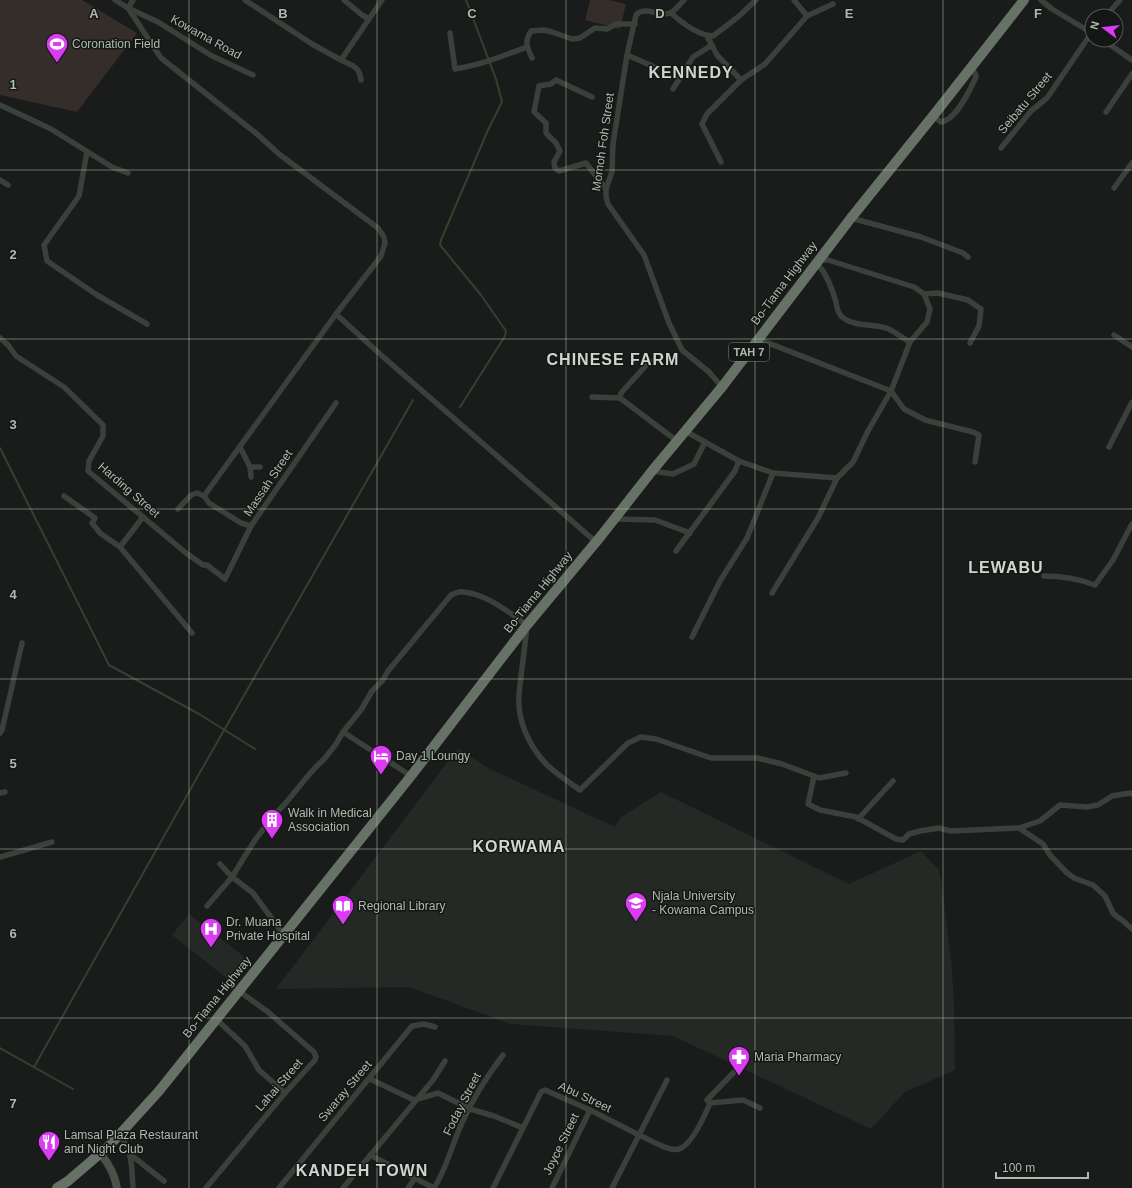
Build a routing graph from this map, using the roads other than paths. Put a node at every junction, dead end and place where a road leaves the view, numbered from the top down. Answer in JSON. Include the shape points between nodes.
{"nodes":[{"id":1,"x":115,"y":0,"type":"edge"},
{"id":2,"x":133,"y":0,"type":"edge"},
{"id":3,"x":245,"y":0,"type":"edge"},
{"id":4,"x":344,"y":0,"type":"edge"},
{"id":5,"x":382,"y":0,"type":"edge"},
{"id":6,"x":684,"y":0,"type":"edge"},
{"id":7,"x":756,"y":0,"type":"edge"},
{"id":8,"x":794,"y":0,"type":"edge"},
{"id":9,"x":1024,"y":0,"type":"edge"},
{"id":10,"x":1041,"y":0,"type":"edge"},
{"id":11,"x":1120,"y":0,"type":"edge"},
{"id":12,"x":833,"y":4,"type":"dead end"},
{"id":13,"x":128,"y":8,"type":"junction"},
{"id":14,"x":1113,"y":8,"type":"edge"},
{"id":15,"x":671,"y":13,"type":"junction"},
{"id":16,"x":807,"y":16,"type":"junction"},
{"id":17,"x":369,"y":19,"type":"junction"},
{"id":18,"x":634,"y":24,"type":"junction"},
{"id":19,"x":1084,"y":27,"type":"edge"},
{"id":20,"x":450,"y":33,"type":"dead end"},
{"id":21,"x":707,"y":36,"type":"junction"},
{"id":22,"x":1084,"y":43,"type":"edge"},
{"id":23,"x":712,"y":45,"type":"junction"},
{"id":24,"x":527,"y":47,"type":"junction"},
{"id":25,"x":1115,"y":48,"type":"edge"},
{"id":26,"x":627,"y":55,"type":"junction"},
{"id":27,"x":532,"y":58,"type":"dead end"},
{"id":28,"x":341,"y":60,"type":"junction"},
{"id":29,"x":1132,"y":60,"type":"edge"},
{"id":30,"x":657,"y":68,"type":"dead end"},
{"id":31,"x":970,"y":69,"type":"junction"},
{"id":32,"x":1132,"y":74,"type":"edge"},
{"id":33,"x":253,"y":75,"type":"dead end"},
{"id":34,"x":361,"y":80,"type":"dead end"},
{"id":35,"x":741,"y":80,"type":"junction"},
{"id":36,"x":673,"y":89,"type":"dead end"},
{"id":37,"x":592,"y":97,"type":"dead end"},
{"id":38,"x":0,"y":105,"type":"edge"},
{"id":39,"x":1106,"y":112,"type":"dead end"},
{"id":40,"x":933,"y":116,"type":"junction"},
{"id":41,"x":1001,"y":148,"type":"dead end"},
{"id":42,"x":87,"y":152,"type":"junction"},
{"id":43,"x":721,"y":162,"type":"dead end"},
{"id":44,"x":1132,"y":163,"type":"edge"},
{"id":45,"x":128,"y":173,"type":"dead end"},
{"id":46,"x":0,"y":180,"type":"edge"},
{"id":47,"x":8,"y":184,"type":"dead end"},
{"id":48,"x":1114,"y":188,"type":"dead end"},
{"id":49,"x":606,"y":189,"type":"junction"},
{"id":50,"x":850,"y":218,"type":"junction"},
{"id":51,"x":968,"y":257,"type":"dead end"},
{"id":52,"x":817,"y":262,"type":"junction"},
{"id":53,"x":924,"y":294,"type":"junction"},
{"id":54,"x":336,"y":314,"type":"junction"},
{"id":55,"x":147,"y":324,"type":"dead end"},
{"id":56,"x":1114,"y":335,"type":"dead end"},
{"id":57,"x":0,"y":338,"type":"edge"},
{"id":58,"x":758,"y":339,"type":"junction"},
{"id":59,"x":910,"y":342,"type":"junction"},
{"id":60,"x":970,"y":343,"type":"dead end"},
{"id":61,"x":1132,"y":347,"type":"edge"},
{"id":62,"x":650,"y":361,"type":"dead end"},
{"id":63,"x":722,"y":387,"type":"junction"},
{"id":64,"x":891,"y":391,"type":"junction"},
{"id":65,"x":592,"y":396,"type":"dead end"},
{"id":66,"x":620,"y":398,"type":"junction"},
{"id":67,"x":1132,"y":402,"type":"edge"},
{"id":68,"x":336,"y":403,"type":"dead end"},
{"id":69,"x":685,"y":431,"type":"junction"},
{"id":70,"x":677,"y":441,"type":"junction"},
{"id":71,"x":705,"y":442,"type":"junction"},
{"id":72,"x":240,"y":447,"type":"junction"},
{"id":73,"x":1109,"y":447,"type":"dead end"},
{"id":74,"x":739,"y":461,"type":"junction"},
{"id":75,"x":975,"y":462,"type":"dead end"},
{"id":76,"x":250,"y":467,"type":"junction"},
{"id":77,"x":260,"y":467,"type":"dead end"},
{"id":78,"x":652,"y":471,"type":"junction"},
{"id":79,"x":774,"y":473,"type":"junction"},
{"id":80,"x":251,"y":476,"type":"dead end"},
{"id":81,"x":837,"y":478,"type":"junction"},
{"id":82,"x":64,"y":496,"type":"dead end"},
{"id":83,"x":204,"y":496,"type":"junction"},
{"id":84,"x":178,"y":509,"type":"dead end"},
{"id":85,"x":143,"y":516,"type":"junction"},
{"id":86,"x":615,"y":519,"type":"junction"},
{"id":87,"x":1132,"y":524,"type":"edge"},
{"id":88,"x":251,"y":526,"type":"junction"},
{"id":89,"x":690,"y":533,"type":"junction"},
{"id":90,"x":596,"y":542,"type":"junction"},
{"id":91,"x":120,"y":547,"type":"junction"},
{"id":92,"x":676,"y":551,"type":"dead end"},
{"id":93,"x":1044,"y":576,"type":"dead end"},
{"id":94,"x":225,"y":579,"type":"joint"},
{"id":95,"x":772,"y":592,"type":"dead end"},
{"id":96,"x":527,"y":625,"type":"junction"},
{"id":97,"x":192,"y":633,"type":"dead end"},
{"id":98,"x":692,"y":637,"type":"dead end"},
{"id":99,"x":22,"y":643,"type":"dead end"},
{"id":100,"x":343,"y":732,"type":"junction"},
{"id":101,"x":0,"y":733,"type":"edge"},
{"id":102,"x":846,"y":773,"type":"dead end"},
{"id":103,"x":411,"y":776,"type":"junction"},
{"id":104,"x":814,"y":776,"type":"junction"},
{"id":105,"x":893,"y":781,"type":"dead end"},
{"id":106,"x":1132,"y":794,"type":"edge"},
{"id":107,"x":858,"y":818,"type":"junction"},
{"id":108,"x":1019,"y":828,"type":"junction"},
{"id":109,"x":52,"y":842,"type":"dead end"},
{"id":110,"x":0,"y":857,"type":"edge"},
{"id":111,"x":220,"y":864,"type":"dead end"},
{"id":112,"x":232,"y":877,"type":"junction"},
{"id":113,"x":207,"y":906,"type":"dead end"},
{"id":114,"x":1132,"y":929,"type":"edge"},
{"id":115,"x":284,"y":935,"type":"junction"},
{"id":116,"x":239,"y":991,"type":"junction"},
{"id":117,"x":216,"y":1019,"type":"junction"},
{"id":118,"x":435,"y":1027,"type":"dead end"},
{"id":119,"x":503,"y":1054,"type":"dead end"},
{"id":120,"x":445,"y":1061,"type":"dead end"},
{"id":121,"x":734,"y":1072,"type":"dead end"},
{"id":122,"x":370,"y":1079,"type":"junction"},
{"id":123,"x":667,"y":1080,"type":"dead end"},
{"id":124,"x":285,"y":1093,"type":"junction"},
{"id":125,"x":414,"y":1100,"type":"junction"},
{"id":126,"x":708,"y":1102,"type":"junction"},
{"id":127,"x":760,"y":1108,"type":"dead end"},
{"id":128,"x":470,"y":1109,"type":"junction"},
{"id":129,"x":590,"y":1110,"type":"junction"},
{"id":130,"x":523,"y":1128,"type":"junction"},
{"id":131,"x":120,"y":1135,"type":"junction"},
{"id":132,"x":639,"y":1135,"type":"junction"},
{"id":133,"x":100,"y":1153,"type":"junction"},
{"id":134,"x":370,"y":1155,"type":"junction"},
{"id":135,"x":131,"y":1156,"type":"junction"},
{"id":136,"x":416,"y":1178,"type":"junction"},
{"id":137,"x":164,"y":1181,"type":"dead end"},
{"id":138,"x":133,"y":1186,"type":"dead end"},
{"id":139,"x":57,"y":1188,"type":"edge"},
{"id":140,"x":117,"y":1188,"type":"edge"},
{"id":141,"x":206,"y":1188,"type":"edge"},
{"id":142,"x":279,"y":1188,"type":"edge"},
{"id":143,"x":343,"y":1188,"type":"edge"},
{"id":144,"x":408,"y":1188,"type":"edge"},
{"id":145,"x":434,"y":1188,"type":"edge"},
{"id":146,"x":493,"y":1188,"type":"edge"},
{"id":147,"x":552,"y":1188,"type":"edge"},
{"id":148,"x":612,"y":1188,"type":"edge"}],
"edges":[{"from":1,"to":13,"type":"street","name":"Kowama Road"},
{"from":2,"to":13,"type":"street"},
{"from":3,"to":28,"type":"street"},
{"from":4,"to":17,"type":"street"},
{"from":5,"to":17,"type":"street"},
{"from":6,"to":15,"type":"street"},
{"from":7,"to":21,"type":"street","via":[[713,36]]},
{"from":8,"to":16,"type":"street"},
{"from":9,"to":31,"type":"highway","name":"Bo-Tiama Highway","number":"TAH 7"},
{"from":10,"to":19,"type":"street"},
{"from":11,"to":14,"type":"street"},
{"from":12,"to":16,"type":"street"},
{"from":13,"to":33,"type":"street","name":"Kowama Road","via":[[158,22],[212,56]]},
{"from":13,"to":54,"type":"street","via":[[161,58],[279,154],[378,228],[385,242],[381,256]]},
{"from":15,"to":18,"type":"street","name":"Momoh Foh Street","via":[[639,12]]},
{"from":15,"to":21,"type":"street","via":[[682,23]]},
{"from":16,"to":35,"type":"street","via":[[764,64]]},
{"from":17,"to":28,"type":"street"},
{"from":18,"to":24,"type":"street","via":[[616,24],[607,29],[595,28],[580,38],[572,39],[544,30],[531,31],[526,39]]},
{"from":18,"to":26,"type":"street","name":"Momoh Foh Street"},
{"from":20,"to":24,"type":"street","via":[[455,69]]},
{"from":21,"to":23,"type":"street"},
{"from":22,"to":41,"type":"street","name":"Seibatu Street","via":[[1046,98],[1031,111]]},
{"from":23,"to":35,"type":"street","via":[[717,55]]},
{"from":23,"to":36,"type":"street","via":[[693,57]]},
{"from":24,"to":27,"type":"street"},
{"from":25,"to":29,"type":"street"},
{"from":26,"to":30,"type":"street"},
{"from":26,"to":49,"type":"street","name":"Momoh Foh Street","via":[[612,150],[612,172]]},
{"from":28,"to":34,"type":"street","via":[[358,69]]},
{"from":31,"to":40,"type":"highway","name":"Bo-Tiama Highway","number":"TAH 7"},
{"from":31,"to":40,"type":"street","via":[[976,77],[957,111],[945,122]]},
{"from":32,"to":39,"type":"street"},
{"from":35,"to":43,"type":"street","via":[[707,114],[702,124]]},
{"from":37,"to":49,"type":"street","via":[[556,80],[551,84],[539,86],[534,112],[546,123],[546,134],[560,151],[554,162],[555,168],[558,171],[586,163]]},
{"from":38,"to":42,"type":"street","via":[[51,129]]},
{"from":40,"to":50,"type":"highway","name":"Bo-Tiama Highway","number":"TAH 7"},
{"from":42,"to":45,"type":"street"},
{"from":42,"to":55,"type":"street","via":[[79,196],[44,245],[47,261],[97,295]]},
{"from":44,"to":48,"type":"street"},
{"from":46,"to":47,"type":"street"},
{"from":49,"to":63,"type":"street","name":"Momoh Foh Street","via":[[608,204],[644,255],[669,323],[682,350]]},
{"from":50,"to":51,"type":"street","via":[[921,237]]},
{"from":50,"to":52,"type":"highway","name":"Bo-Tiama Highway","number":"TAH 7"},
{"from":52,"to":53,"type":"street","via":[[828,260],[907,285]]},
{"from":52,"to":58,"type":"highway","name":"Bo-Tiama Highway","number":"TAH 7"},
{"from":52,"to":59,"type":"street","via":[[836,301],[837,311],[843,317],[865,326],[889,329]]},
{"from":53,"to":59,"type":"street","via":[[930,309],[927,322]]},
{"from":53,"to":60,"type":"street","via":[[938,293],[968,300],[981,309],[979,326]]},
{"from":54,"to":72,"type":"street"},
{"from":54,"to":90,"type":"street"},
{"from":56,"to":61,"type":"street"},
{"from":57,"to":85,"type":"street","name":"Harding Street","via":[[16,356],[64,387],[103,425],[103,436],[89,461],[88,471]]},
{"from":58,"to":63,"type":"highway","name":"Bo-Tiama Highway","number":"TAH 7"},
{"from":58,"to":64,"type":"street"},
{"from":59,"to":64,"type":"street"},
{"from":62,"to":66,"type":"street","via":[[621,393]]},
{"from":63,"to":69,"type":"highway","name":"Bo-Tiama Highway","number":"TAH 7"},
{"from":64,"to":75,"type":"street","via":[[904,409],[925,420],[979,435]]},
{"from":64,"to":81,"type":"street","via":[[853,462]]},
{"from":65,"to":66,"type":"street"},
{"from":66,"to":70,"type":"street"},
{"from":67,"to":73,"type":"street"},
{"from":68,"to":88,"type":"street","name":"Massah Street"},
{"from":69,"to":70,"type":"highway","name":"Bo-Tiama Highway","number":"TAH 7"},
{"from":69,"to":71,"type":"street"},
{"from":70,"to":78,"type":"highway","name":"Bo-Tiama Highway","number":"TAH 7"},
{"from":71,"to":74,"type":"street"},
{"from":71,"to":78,"type":"street","via":[[694,464],[672,474]]},
{"from":72,"to":76,"type":"street"},
{"from":72,"to":83,"type":"street"},
{"from":74,"to":79,"type":"street"},
{"from":74,"to":89,"type":"street","via":[[735,471]]},
{"from":76,"to":77,"type":"street"},
{"from":76,"to":80,"type":"street"},
{"from":78,"to":86,"type":"highway","name":"Bo-Tiama Highway","number":"TAH 7"},
{"from":79,"to":81,"type":"street"},
{"from":79,"to":98,"type":"street","via":[[747,538],[720,581]]},
{"from":81,"to":95,"type":"street","via":[[818,518]]},
{"from":82,"to":91,"type":"street","via":[[95,518],[92,523]]},
{"from":83,"to":84,"type":"street","via":[[197,493],[191,495]]},
{"from":83,"to":88,"type":"street","via":[[215,507],[241,523]]},
{"from":85,"to":91,"type":"street"},
{"from":85,"to":94,"type":"street","name":"Harding Street","via":[[186,553],[203,565],[208,565]]},
{"from":86,"to":89,"type":"street","via":[[655,520]]},
{"from":86,"to":90,"type":"highway","name":"Bo-Tiama Highway","number":"TAH 7"},
{"from":87,"to":93,"type":"street","via":[[1113,560],[1095,585],[1067,578]]},
{"from":88,"to":94,"type":"street","name":"Massah Street"},
{"from":89,"to":92,"type":"street"},
{"from":90,"to":96,"type":"highway","name":"Bo-Tiama Highway","number":"TAH 7"},
{"from":91,"to":97,"type":"street"},
{"from":96,"to":100,"type":"street","via":[[483,598],[462,591],[451,595],[372,691]]},
{"from":96,"to":103,"type":"highway","name":"Bo-Tiama Highway","number":"TAH 7"},
{"from":96,"to":104,"type":"street","via":[[519,696],[521,720],[530,740],[546,764],[580,790],[628,743],[641,737],[656,739],[711,758],[758,758]]},
{"from":99,"to":101,"type":"street"},
{"from":100,"to":103,"type":"street"},
{"from":100,"to":112,"type":"street","via":[[325,758],[275,814]]},
{"from":102,"to":104,"type":"street","via":[[818,778]]},
{"from":103,"to":115,"type":"highway","name":"Bo-Tiama Highway","number":"TAH 7"},
{"from":104,"to":107,"type":"street","via":[[808,804],[820,810]]},
{"from":105,"to":107,"type":"street"},
{"from":106,"to":108,"type":"street","via":[[1112,796],[1098,805],[1087,807],[1060,805],[1040,821]]},
{"from":107,"to":108,"type":"street","via":[[896,839],[903,840],[909,834],[939,828],[951,831]]},
{"from":108,"to":114,"type":"street","via":[[1043,844],[1066,872],[1074,878],[1094,885],[1105,896],[1113,913]]},
{"from":109,"to":110,"type":"street"},
{"from":111,"to":112,"type":"street"},
{"from":112,"to":113,"type":"street"},
{"from":112,"to":115,"type":"street","via":[[253,893]]},
{"from":115,"to":116,"type":"highway","name":"Bo-Tiama Highway","number":"TAH 7"},
{"from":116,"to":117,"type":"highway","name":"Bo-Tiama Highway","number":"TAH 7"},
{"from":116,"to":124,"type":"street","name":"Lahai Street","via":[[268,1012],[316,1055],[315,1060]]},
{"from":117,"to":124,"type":"street","via":[[245,1046],[259,1070]]},
{"from":117,"to":131,"type":"highway","name":"Bo-Tiama Highway","number":"TAH 7"},
{"from":118,"to":122,"type":"street","name":"Swaray Street","via":[[424,1024],[412,1026]]},
{"from":119,"to":128,"type":"street","name":"Foday Street"},
{"from":120,"to":125,"type":"street","via":[[433,1080]]},
{"from":121,"to":126,"type":"street"},
{"from":122,"to":125,"type":"street"},
{"from":122,"to":142,"type":"street","name":"Swaray Street"},
{"from":123,"to":132,"type":"street"},
{"from":124,"to":141,"type":"street","name":"Lahai Street"},
{"from":125,"to":128,"type":"street","via":[[438,1093]]},
{"from":125,"to":134,"type":"street"},
{"from":126,"to":127,"type":"street","via":[[743,1100]]},
{"from":126,"to":132,"type":"street","name":"Abu Street","via":[[700,1124],[680,1149],[662,1146]]},
{"from":128,"to":130,"type":"street"},
{"from":128,"to":145,"type":"street","name":"Foday Street"},
{"from":129,"to":130,"type":"street","name":"Abu Street","via":[[545,1090],[541,1092]]},
{"from":129,"to":132,"type":"street","name":"Abu Street"},
{"from":129,"to":147,"type":"street","name":"Joyce Street"},
{"from":130,"to":146,"type":"street","name":"Abu Street"},
{"from":131,"to":133,"type":"highway","name":"Bo-Tiama Highway","number":"TAH 7"},
{"from":131,"to":135,"type":"street"},
{"from":132,"to":148,"type":"street"},
{"from":133,"to":139,"type":"highway","name":"Bo-Tiama Highway","number":"TAH 7"},
{"from":133,"to":140,"type":"main road","via":[[111,1168]]},
{"from":134,"to":136,"type":"street"},
{"from":134,"to":143,"type":"street"},
{"from":135,"to":137,"type":"street"},
{"from":135,"to":138,"type":"street"},
{"from":136,"to":144,"type":"street"},
{"from":136,"to":145,"type":"street"}]}
